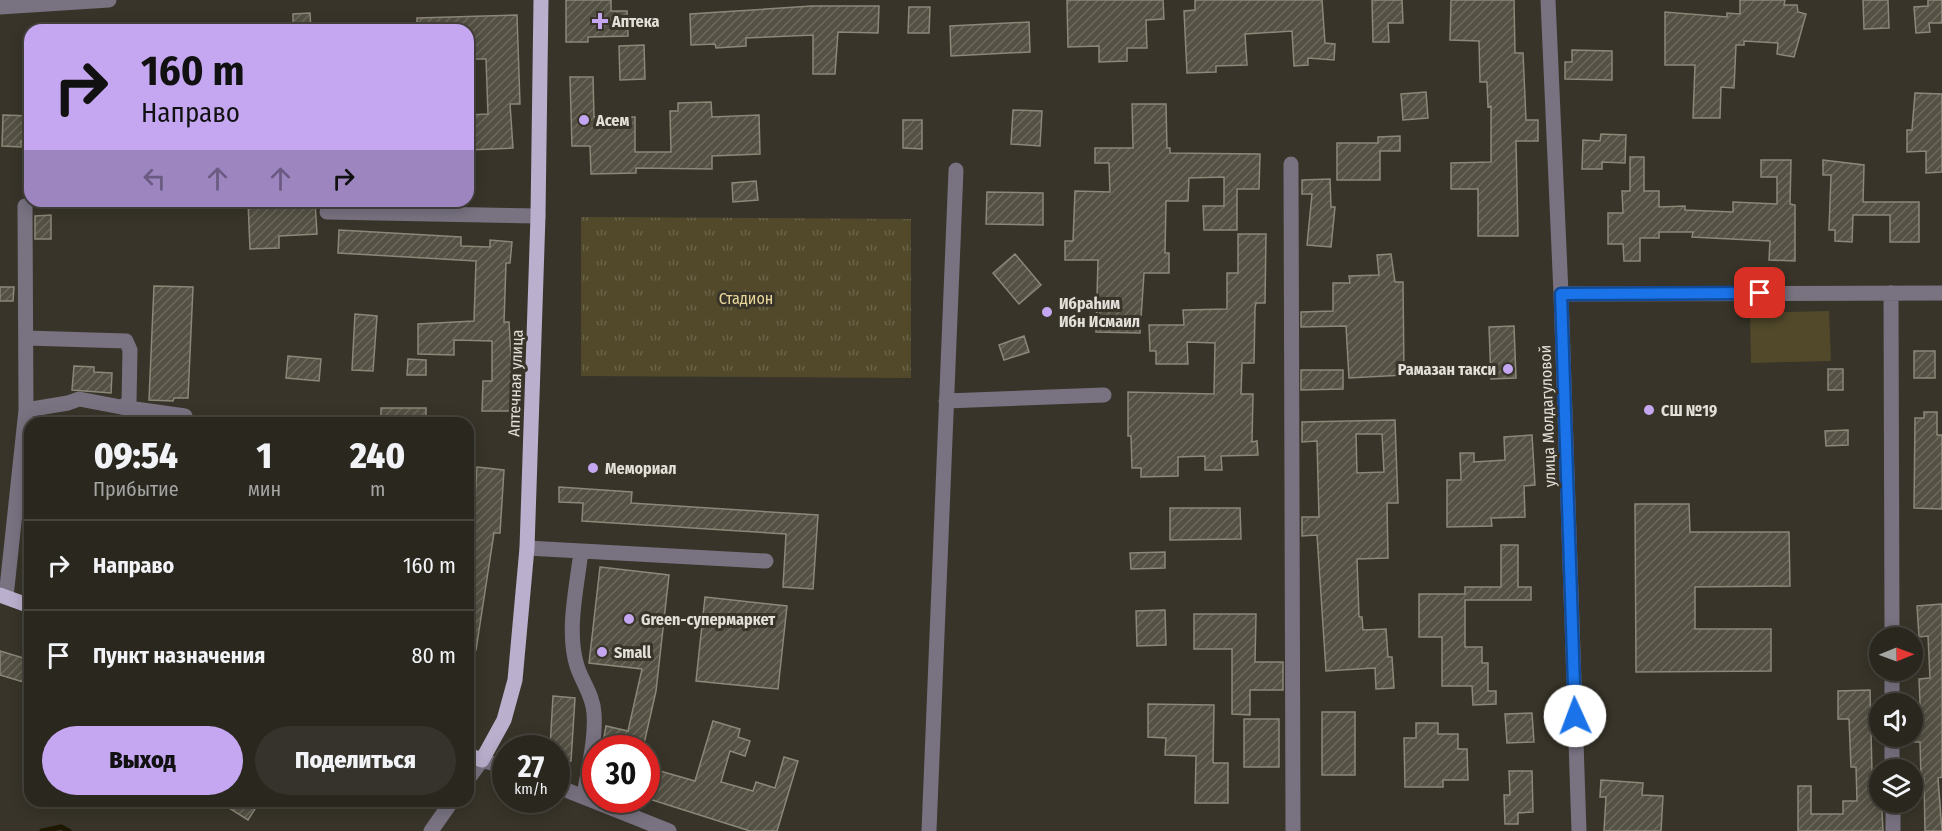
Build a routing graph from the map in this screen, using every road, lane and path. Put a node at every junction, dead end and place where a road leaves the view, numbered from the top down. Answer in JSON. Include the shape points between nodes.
{"nodes":[{"id":1,"x":109,"y":0,"type":"edge"},
{"id":2,"x":541,"y":0,"type":"edge"},
{"id":3,"x":1548,"y":0,"type":"edge"},
{"id":4,"x":0,"y":7,"type":"edge"},
{"id":5,"x":1291,"y":164,"type":"dead end"},
{"id":6,"x":956,"y":170,"type":"dead end"},
{"id":7,"x":26,"y":207,"type":"edge"},
{"id":8,"x":327,"y":212,"type":"dead end"},
{"id":9,"x":538,"y":216,"type":"junction"},
{"id":10,"x":1890,"y":293,"type":"junction"},
{"id":11,"x":1942,"y":293,"type":"edge"},
{"id":12,"x":1561,"y":294,"type":"junction"},
{"id":13,"x":26,"y":338,"type":"junction"},
{"id":14,"x":1104,"y":395,"type":"dead end"},
{"id":15,"x":946,"y":402,"type":"junction"},
{"id":16,"x":121,"y":407,"type":"junction"},
{"id":17,"x":26,"y":410,"type":"junction"},
{"id":18,"x":185,"y":416,"type":"dead end"},
{"id":19,"x":25,"y":417,"type":"edge"},
{"id":20,"x":24,"y":426,"type":"edge"},
{"id":21,"x":527,"y":548,"type":"junction"},
{"id":22,"x":581,"y":551,"type":"junction"},
{"id":23,"x":766,"y":561,"type":"dead end"},
{"id":24,"x":3,"y":596,"type":"edge"},
{"id":25,"x":24,"y":604,"type":"edge"},
{"id":26,"x":1892,"y":627,"type":"edge"},
{"id":27,"x":591,"y":735,"type":"edge"},
{"id":28,"x":475,"y":757,"type":"edge"},
{"id":29,"x":492,"y":763,"type":"edge"},
{"id":30,"x":448,"y":807,"type":"edge"},
{"id":31,"x":625,"y":813,"type":"edge"},
{"id":32,"x":1893,"y":813,"type":"edge"},
{"id":33,"x":431,"y":831,"type":"edge"},
{"id":34,"x":669,"y":831,"type":"edge"},
{"id":35,"x":929,"y":831,"type":"edge"},
{"id":36,"x":1293,"y":831,"type":"edge"},
{"id":37,"x":1579,"y":831,"type":"edge"},
{"id":38,"x":1893,"y":831,"type":"edge"}],
"edges":[{"from":1,"to":4,"type":"street"},
{"from":2,"to":9,"type":"main road","name":"Аптечная улица"},
{"from":3,"to":12,"type":"street","name":"улица Молдагуловой"},
{"from":5,"to":36,"type":"street"},
{"from":6,"to":15,"type":"street"},
{"from":7,"to":13,"type":"street"},
{"from":8,"to":9,"type":"street"},
{"from":9,"to":21,"type":"main road","name":"Аптечная улица"},
{"from":10,"to":11,"type":"street"},
{"from":10,"to":12,"type":"street"},
{"from":10,"to":26,"type":"street"},
{"from":12,"to":37,"type":"street","name":"улица Молдагуловой"},
{"from":13,"to":16,"type":"street","via":[[126,341],[130,350],[129,403]]},
{"from":13,"to":17,"type":"street"},
{"from":14,"to":15,"type":"street"},
{"from":15,"to":35,"type":"street"},
{"from":16,"to":17,"type":"street","via":[[79,399]]},
{"from":16,"to":18,"type":"street"},
{"from":17,"to":19,"type":"street"},
{"from":20,"to":24,"type":"street"},
{"from":21,"to":22,"type":"street"},
{"from":21,"to":28,"type":"main road","name":"Аптечная улица","via":[[515,680],[504,720]]},
{"from":22,"to":23,"type":"street"},
{"from":22,"to":27,"type":"street","via":[[573,640],[577,666],[594,712]]},
{"from":24,"to":25,"type":"main road"},
{"from":28,"to":29,"type":"street"},
{"from":30,"to":33,"type":"street"},
{"from":31,"to":34,"type":"street"},
{"from":32,"to":38,"type":"street"}]}
